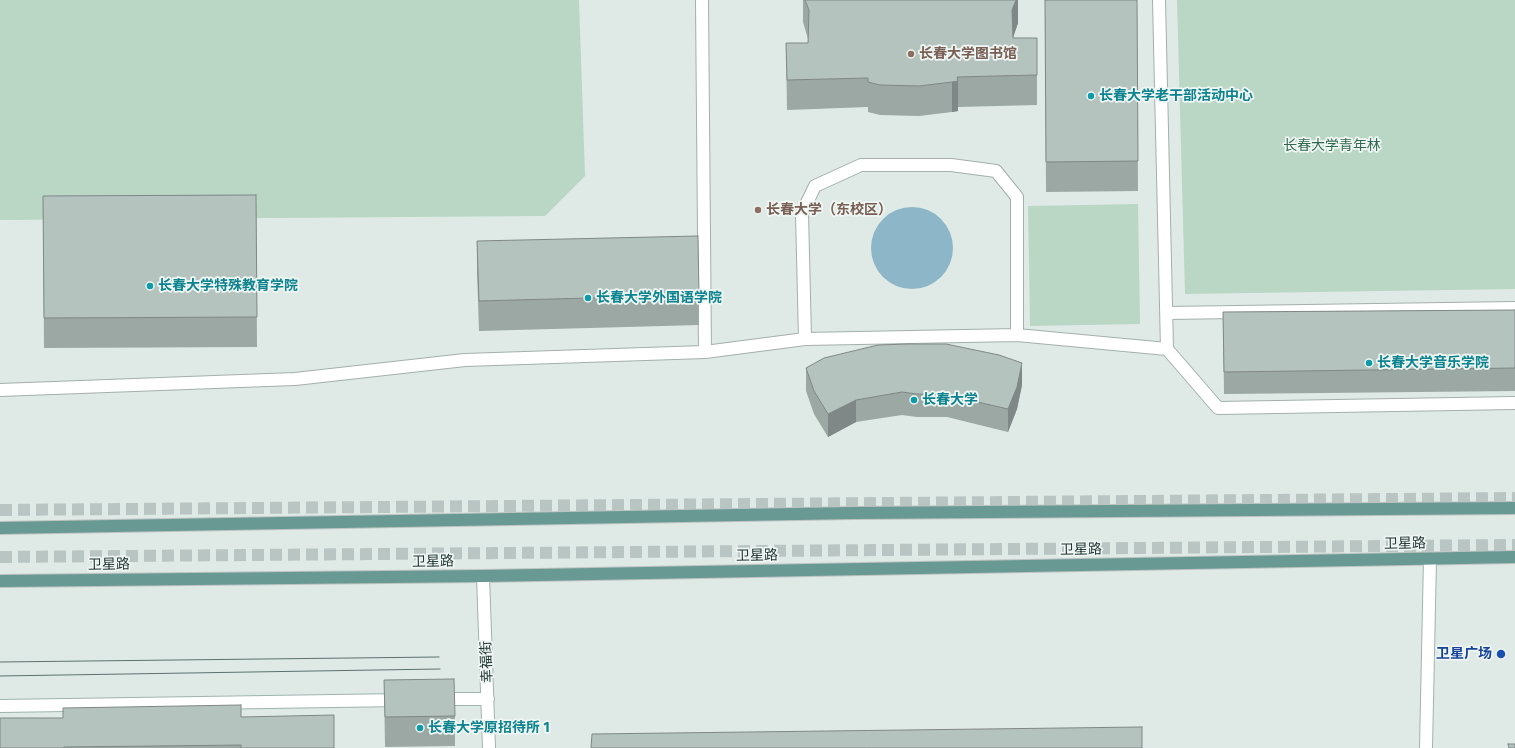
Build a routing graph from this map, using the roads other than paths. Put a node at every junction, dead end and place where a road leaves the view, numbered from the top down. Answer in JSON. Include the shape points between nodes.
{"nodes":[{"id":1,"x":702,"y":0,"type":"edge"},
{"id":2,"x":1159,"y":0,"type":"edge"},
{"id":3,"x":1515,"y":308,"type":"edge"},
{"id":4,"x":1167,"y":313,"type":"junction"},
{"id":5,"x":1017,"y":336,"type":"junction"},
{"id":6,"x":805,"y":339,"type":"junction"},
{"id":7,"x":1167,"y":349,"type":"junction"},
{"id":8,"x":705,"y":352,"type":"junction"},
{"id":9,"x":0,"y":390,"type":"edge"},
{"id":10,"x":1515,"y":402,"type":"edge"},
{"id":11,"x":1515,"y":508,"type":"edge"},
{"id":12,"x":0,"y":528,"type":"edge"},
{"id":13,"x":1515,"y":557,"type":"edge"},
{"id":14,"x":1430,"y":559,"type":"junction"},
{"id":15,"x":483,"y":576,"type":"junction"},
{"id":16,"x":0,"y":581,"type":"edge"},
{"id":17,"x":488,"y":699,"type":"junction"},
{"id":18,"x":409,"y":700,"type":"edge"},
{"id":19,"x":425,"y":700,"type":"edge"},
{"id":20,"x":0,"y":706,"type":"edge"},
{"id":21,"x":489,"y":748,"type":"edge"},
{"id":22,"x":1426,"y":748,"type":"edge"}],
"edges":[{"from":1,"to":8,"type":"main road"},
{"from":2,"to":4,"type":"main road"},
{"from":3,"to":4,"type":"main road"},
{"from":4,"to":7,"type":"main road"},
{"from":5,"to":6,"type":"main road"},
{"from":5,"to":6,"type":"main road","via":[[1017,197],[996,171],[951,165],[861,165],[815,186],[802,213]]},
{"from":5,"to":7,"type":"main road"},
{"from":6,"to":8,"type":"main road"},
{"from":7,"to":10,"type":"main road","via":[[1218,408]]},
{"from":8,"to":9,"type":"main road","via":[[465,360],[295,379]]},
{"from":11,"to":12,"type":"main road","via":[[904,512]]},
{"from":13,"to":14,"type":"main road","name":"卫星路"},
{"from":14,"to":15,"type":"main road","name":"卫星路"},
{"from":14,"to":22,"type":"main road"},
{"from":15,"to":16,"type":"main road","name":"卫星路"},
{"from":15,"to":17,"type":"main road","name":"幸福街"},
{"from":17,"to":19,"type":"main road"},
{"from":17,"to":21,"type":"main road","name":"幸福街"},
{"from":18,"to":20,"type":"main road"}]}
